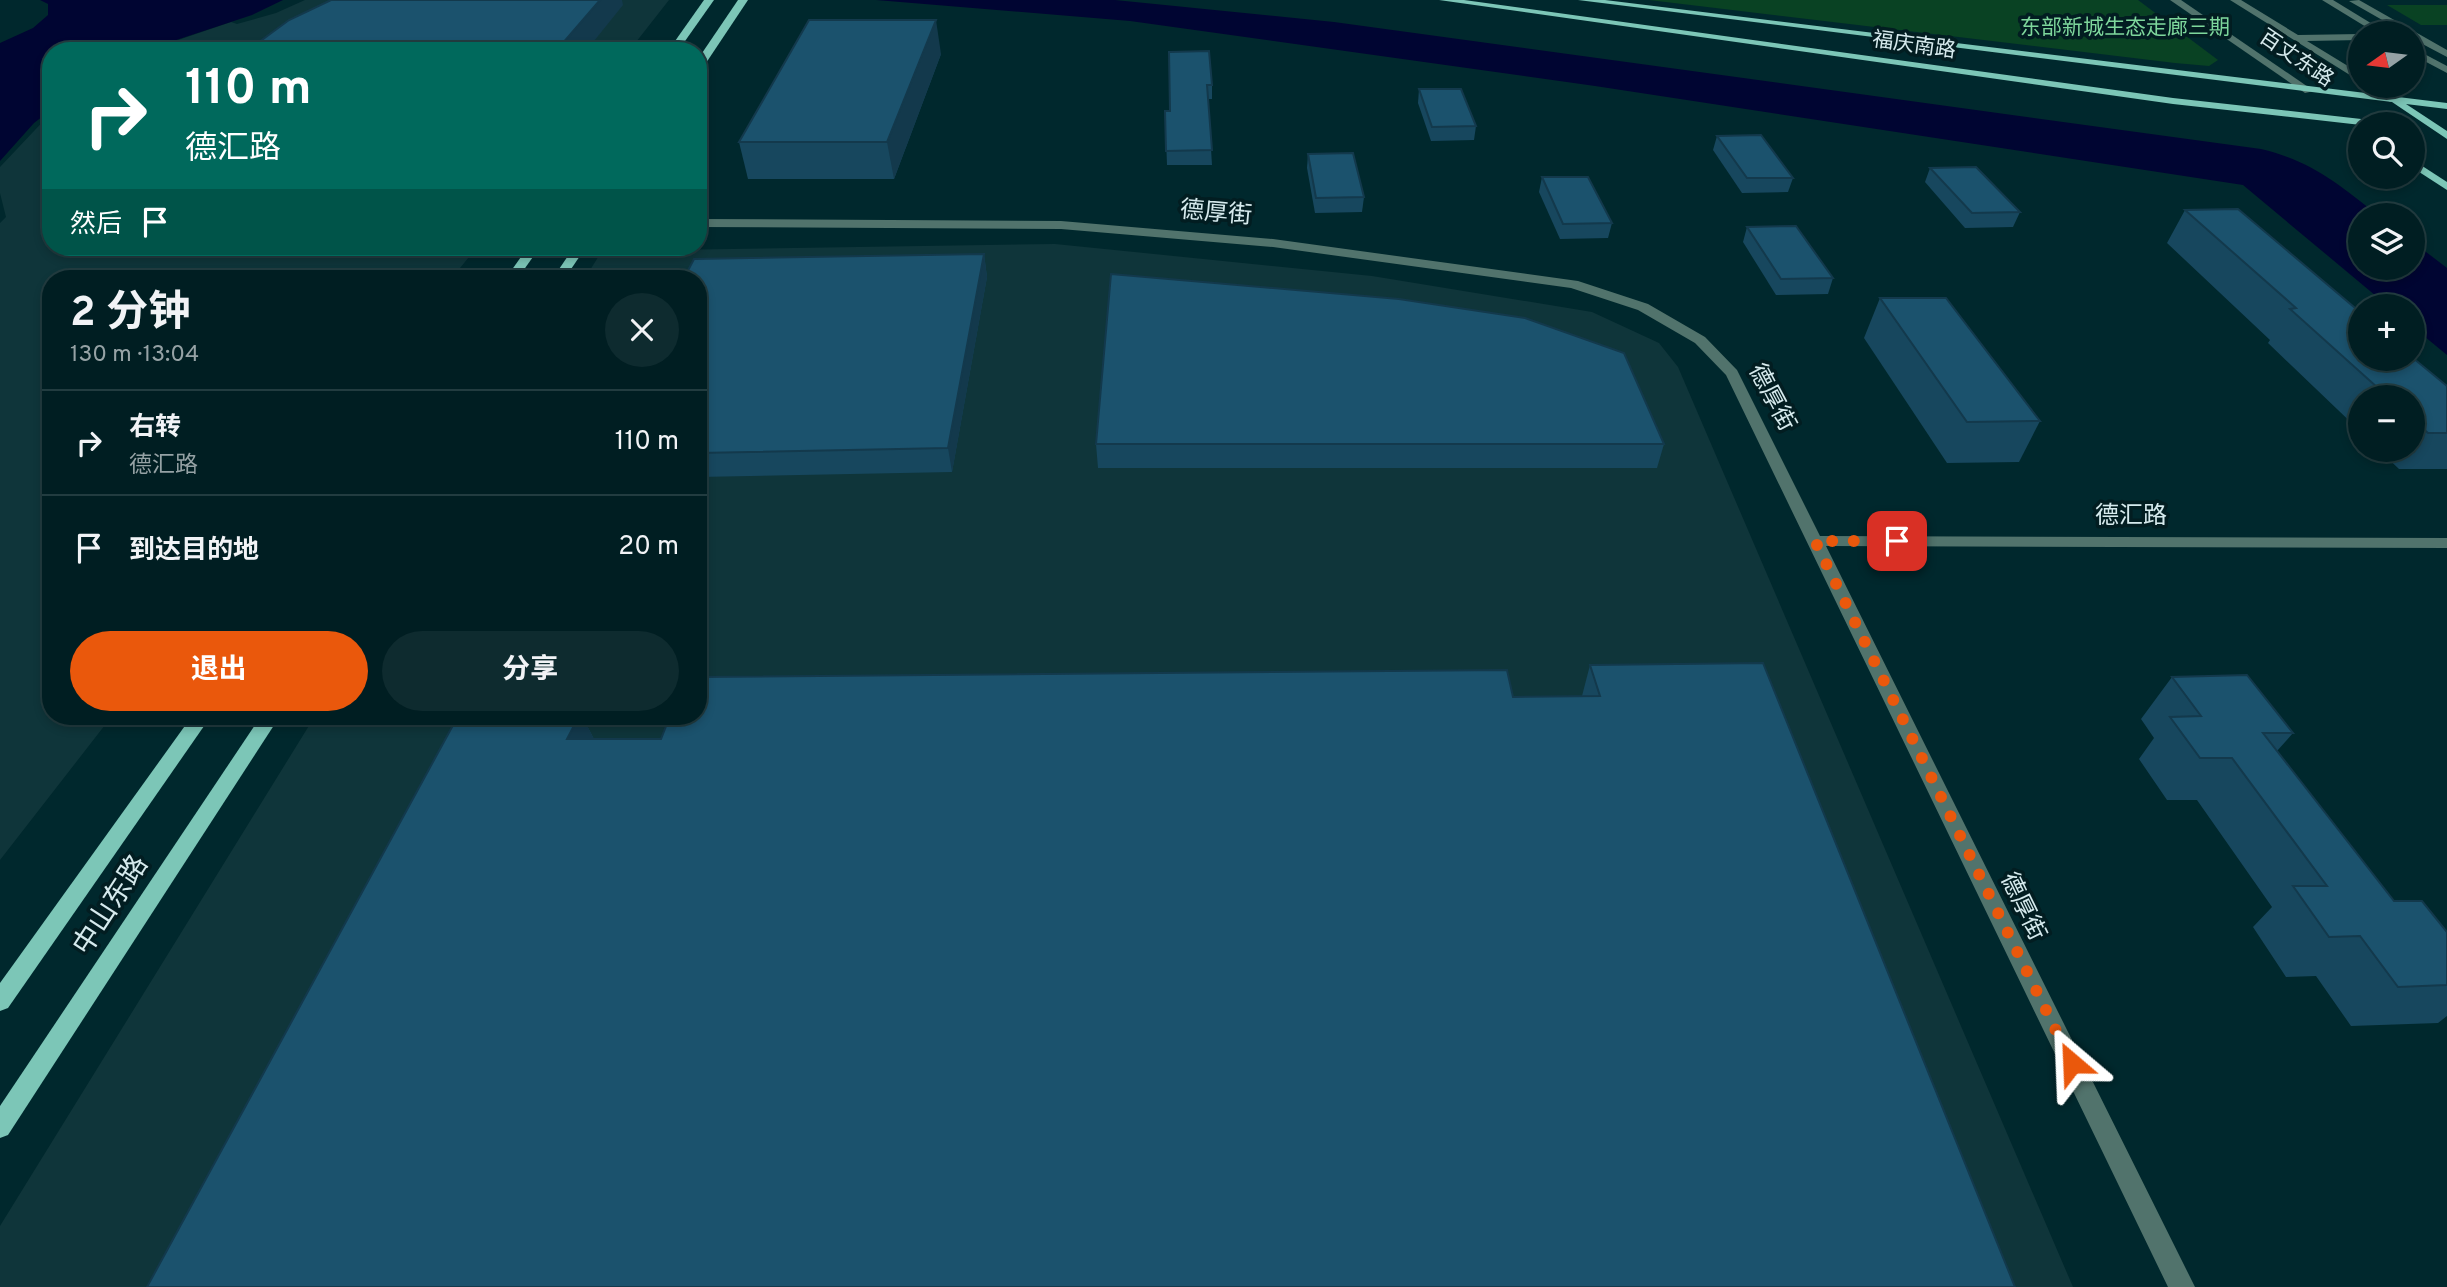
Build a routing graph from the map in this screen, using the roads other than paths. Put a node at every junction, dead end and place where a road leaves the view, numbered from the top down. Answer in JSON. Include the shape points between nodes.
{"nodes":[{"id":1,"x":709,"y":0,"type":"edge"},
{"id":2,"x":743,"y":0,"type":"edge"},
{"id":3,"x":1444,"y":0,"type":"edge"},
{"id":4,"x":1583,"y":0,"type":"edge"},
{"id":5,"x":2175,"y":0,"type":"edge"},
{"id":6,"x":2235,"y":0,"type":"edge"},
{"id":7,"x":2327,"y":0,"type":"edge"},
{"id":8,"x":2354,"y":1,"type":"edge"},
{"id":9,"x":2362,"y":21,"type":"edge"},
{"id":10,"x":2389,"y":21,"type":"edge"},
{"id":11,"x":2348,"y":37,"type":"edge"},
{"id":12,"x":2294,"y":38,"type":"junction"},
{"id":13,"x":679,"y":42,"type":"edge"},
{"id":14,"x":2426,"y":42,"type":"edge"},
{"id":15,"x":707,"y":54,"type":"edge"},
{"id":16,"x":2447,"y":54,"type":"edge"},
{"id":17,"x":2428,"y":60,"type":"joint"},
{"id":18,"x":2447,"y":60,"type":"edge"},
{"id":19,"x":2348,"y":71,"type":"edge"},
{"id":20,"x":2447,"y":71,"type":"edge"},
{"id":21,"x":2309,"y":91,"type":"junction"},
{"id":22,"x":2391,"y":98,"type":"edge"},
{"id":23,"x":2394,"y":100,"type":"junction"},
{"id":24,"x":2447,"y":106,"type":"edge"},
{"id":25,"x":2348,"y":117,"type":"edge"},
{"id":26,"x":2348,"y":123,"type":"edge"},
{"id":27,"x":2425,"y":130,"type":"edge"},
{"id":28,"x":2444,"y":132,"type":"edge"},
{"id":29,"x":2425,"y":171,"type":"edge"},
{"id":30,"x":2447,"y":187,"type":"edge"},
{"id":31,"x":707,"y":223,"type":"edge"},
{"id":32,"x":1815,"y":541,"type":"junction"},
{"id":33,"x":2447,"y":543,"type":"edge"},
{"id":34,"x":196,"y":725,"type":"edge"},
{"id":35,"x":265,"y":725,"type":"edge"},
{"id":36,"x":0,"y":1002,"type":"edge"},
{"id":37,"x":0,"y":1127,"type":"edge"},
{"id":38,"x":2182,"y":1287,"type":"edge"}],
"edges":[{"from":1,"to":13,"type":"main road"},
{"from":2,"to":15,"type":"main road"},
{"from":3,"to":26,"type":"main road","name":"福庆南路"},
{"from":4,"to":21,"type":"main road","name":"福庆南路"},
{"from":5,"to":21,"type":"street","name":"百丈东路"},
{"from":6,"to":12,"type":"street","name":"百丈东路"},
{"from":7,"to":9,"type":"street"},
{"from":8,"to":10,"type":"street"},
{"from":11,"to":12,"type":"street"},
{"from":12,"to":19,"type":"street","name":"百丈东路"},
{"from":14,"to":16,"type":"street"},
{"from":17,"to":18,"type":"street"},
{"from":17,"to":20,"type":"street"},
{"from":21,"to":23,"type":"main road","name":"福庆南路"},
{"from":21,"to":25,"type":"main road","name":"百丈东路"},
{"from":22,"to":23,"type":"street","name":"百丈东路"},
{"from":23,"to":24,"type":"main road","name":"福庆南路"},
{"from":23,"to":28,"type":"main road","name":"百丈东路"},
{"from":27,"to":28,"type":"main road"},
{"from":29,"to":30,"type":"main road"},
{"from":31,"to":32,"type":"street","name":"德厚街","via":[[1060,225],[1273,243],[1573,284],[1643,307],[1700,340],[1732,373]]},
{"from":32,"to":33,"type":"street","name":"德汇路"},
{"from":32,"to":38,"type":"street","name":"德厚街"},
{"from":34,"to":36,"type":"main road","name":"中山东路"},
{"from":35,"to":37,"type":"main road","name":"中山东路"}]}
